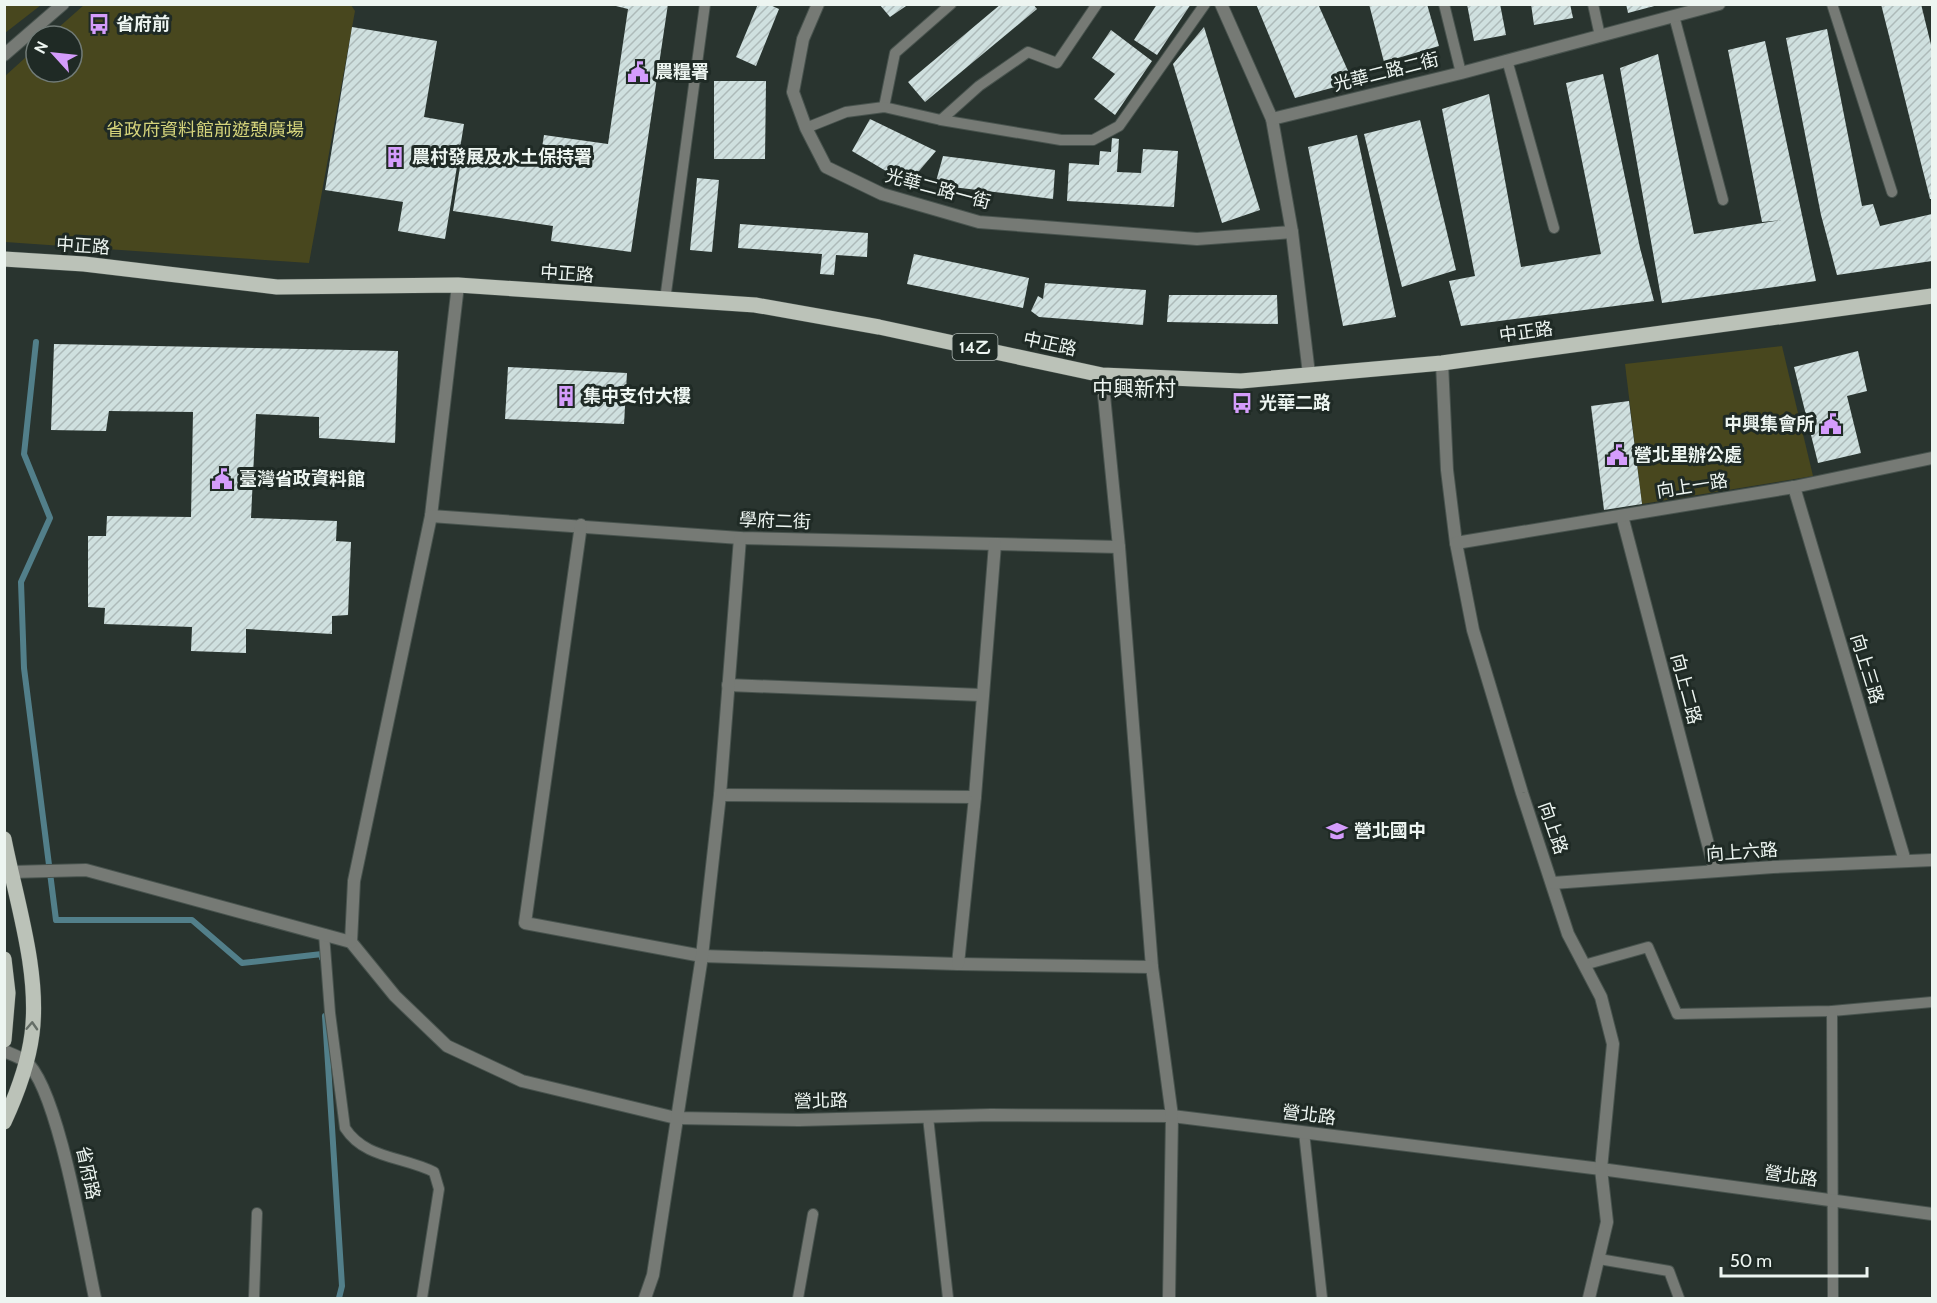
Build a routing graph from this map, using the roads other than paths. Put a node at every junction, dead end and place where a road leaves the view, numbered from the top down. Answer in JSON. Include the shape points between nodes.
{"nodes":[{"id":1,"x":63,"y":4,"type":"edge"},
{"id":2,"x":705,"y":4,"type":"edge"},
{"id":3,"x":818,"y":4,"type":"edge"},
{"id":4,"x":951,"y":4,"type":"edge"},
{"id":5,"x":1097,"y":4,"type":"edge"},
{"id":6,"x":1204,"y":4,"type":"edge"},
{"id":7,"x":1221,"y":4,"type":"edge"},
{"id":8,"x":1444,"y":4,"type":"edge"},
{"id":9,"x":1593,"y":4,"type":"edge"},
{"id":10,"x":1719,"y":4,"type":"edge"},
{"id":11,"x":1832,"y":4,"type":"edge"},
{"id":12,"x":1674,"y":16,"type":"junction"},
{"id":13,"x":1600,"y":36,"type":"junction"},
{"id":14,"x":4,"y":55,"type":"edge"},
{"id":15,"x":1508,"y":60,"type":"junction"},
{"id":16,"x":1461,"y":73,"type":"junction"},
{"id":17,"x":884,"y":107,"type":"junction"},
{"id":18,"x":1272,"y":119,"type":"junction"},
{"id":19,"x":941,"y":120,"type":"junction"},
{"id":20,"x":806,"y":128,"type":"junction"},
{"id":21,"x":1892,"y":192,"type":"dead end"},
{"id":22,"x":1723,"y":200,"type":"dead end"},
{"id":23,"x":1554,"y":228,"type":"dead end"},
{"id":24,"x":1292,"y":232,"type":"junction"},
{"id":25,"x":8,"y":262,"type":"edge"},
{"id":26,"x":458,"y":285,"type":"junction"},
{"id":27,"x":1932,"y":296,"type":"edge"},
{"id":28,"x":665,"y":300,"type":"junction"},
{"id":29,"x":1442,"y":363,"type":"junction"},
{"id":30,"x":1309,"y":374,"type":"junction"},
{"id":31,"x":1102,"y":375,"type":"junction"},
{"id":32,"x":1932,"y":458,"type":"edge"},
{"id":33,"x":1794,"y":487,"type":"junction"},
{"id":34,"x":431,"y":516,"type":"junction"},
{"id":35,"x":1622,"y":516,"type":"junction"},
{"id":36,"x":581,"y":525,"type":"junction"},
{"id":37,"x":740,"y":538,"type":"junction"},
{"id":38,"x":1456,"y":543,"type":"junction"},
{"id":39,"x":995,"y":544,"type":"junction"},
{"id":40,"x":1119,"y":547,"type":"junction"},
{"id":41,"x":728,"y":685,"type":"junction"},
{"id":42,"x":981,"y":695,"type":"junction"},
{"id":43,"x":720,"y":795,"type":"junction"},
{"id":44,"x":975,"y":797,"type":"junction"},
{"id":45,"x":4,"y":839,"type":"edge"},
{"id":46,"x":1932,"y":860,"type":"edge"},
{"id":47,"x":1905,"y":861,"type":"junction"},
{"id":48,"x":11,"y":872,"type":"junction"},
{"id":49,"x":1715,"y":872,"type":"junction"},
{"id":50,"x":1553,"y":883,"type":"junction"},
{"id":51,"x":324,"y":934,"type":"junction"},
{"id":52,"x":351,"y":942,"type":"junction"},
{"id":53,"x":702,"y":956,"type":"junction"},
{"id":54,"x":4,"y":959,"type":"edge"},
{"id":55,"x":958,"y":964,"type":"junction"},
{"id":56,"x":1584,"y":965,"type":"junction"},
{"id":57,"x":1152,"y":967,"type":"junction"},
{"id":58,"x":1932,"y":1002,"type":"edge"},
{"id":59,"x":1833,"y":1011,"type":"junction"},
{"id":60,"x":4,"y":1040,"type":"edge"},
{"id":61,"x":4,"y":1051,"type":"edge"},
{"id":62,"x":27,"y":1061,"type":"junction"},
{"id":63,"x":1172,"y":1116,"type":"junction"},
{"id":64,"x":928,"y":1117,"type":"junction"},
{"id":65,"x":676,"y":1118,"type":"junction"},
{"id":66,"x":4,"y":1122,"type":"edge"},
{"id":67,"x":1304,"y":1132,"type":"junction"},
{"id":68,"x":1601,"y":1168,"type":"junction"},
{"id":69,"x":1831,"y":1200,"type":"junction"},
{"id":70,"x":257,"y":1213,"type":"dead end"},
{"id":71,"x":813,"y":1214,"type":"dead end"},
{"id":72,"x":1932,"y":1214,"type":"edge"},
{"id":73,"x":1599,"y":1259,"type":"junction"},
{"id":74,"x":95,"y":1299,"type":"edge"},
{"id":75,"x":254,"y":1299,"type":"edge"},
{"id":76,"x":422,"y":1299,"type":"edge"},
{"id":77,"x":645,"y":1299,"type":"edge"},
{"id":78,"x":798,"y":1299,"type":"edge"},
{"id":79,"x":948,"y":1299,"type":"edge"},
{"id":80,"x":1169,"y":1299,"type":"edge"},
{"id":81,"x":1322,"y":1299,"type":"edge"},
{"id":82,"x":1589,"y":1299,"type":"edge"},
{"id":83,"x":1678,"y":1299,"type":"edge"},
{"id":84,"x":1833,"y":1299,"type":"edge"}],
"edges":[{"from":1,"to":14,"type":"street"},
{"from":2,"to":28,"type":"lane"},
{"from":3,"to":20,"type":"street","name":"光華二路一街","via":[[803,39],[793,92]]},
{"from":4,"to":17,"type":"lane","via":[[895,53]]},
{"from":5,"to":19,"type":"lane","via":[[1057,63],[1028,52],[979,86]]},
{"from":6,"to":19,"type":"lane","via":[[1119,126],[1093,140],[1061,140]]},
{"from":7,"to":18,"type":"street"},
{"from":8,"to":16,"type":"lane"},
{"from":9,"to":13,"type":"lane"},
{"from":10,"to":12,"type":"street","name":"光華二路二街"},
{"from":11,"to":21,"type":"lane"},
{"from":12,"to":13,"type":"street","name":"光華二路二街"},
{"from":12,"to":22,"type":"lane"},
{"from":13,"to":15,"type":"street","name":"光華二路二街"},
{"from":15,"to":16,"type":"street","name":"光華二路二街"},
{"from":15,"to":23,"type":"lane"},
{"from":16,"to":18,"type":"street","name":"光華二路二街"},
{"from":17,"to":19,"type":"lane"},
{"from":17,"to":20,"type":"lane","via":[[846,112]]},
{"from":18,"to":24,"type":"street"},
{"from":20,"to":24,"type":"street","name":"光華二路一街","via":[[826,167],[882,194],[980,222],[1197,238]]},
{"from":24,"to":30,"type":"street"},
{"from":25,"to":26,"type":"main road","name":"中正路","number":"14乙","via":[[84,264],[277,287]]},
{"from":26,"to":28,"type":"main road","name":"中正路","number":"14乙"},
{"from":26,"to":34,"type":"street"},
{"from":27,"to":29,"type":"main road","name":"中正路","number":"14乙"},
{"from":28,"to":31,"type":"main road","name":"中正路","number":"14乙","via":[[766,307]]},
{"from":29,"to":30,"type":"main road","name":"中正路","number":"14乙"},
{"from":29,"to":38,"type":"street","name":"向上路","via":[[1447,470]]},
{"from":30,"to":31,"type":"main road","name":"中正路","number":"14乙","via":[[1240,381]]},
{"from":31,"to":40,"type":"street"},
{"from":32,"to":33,"type":"street","name":"向上一路"},
{"from":33,"to":35,"type":"street","name":"向上一路"},
{"from":33,"to":47,"type":"street","name":"向上三路"},
{"from":34,"to":36,"type":"street","name":"學府二街"},
{"from":34,"to":52,"type":"street","via":[[354,881]]},
{"from":35,"to":38,"type":"street","name":"向上一路"},
{"from":35,"to":49,"type":"street","name":"向上二路"},
{"from":36,"to":37,"type":"street","name":"學府二街"},
{"from":36,"to":53,"type":"street","via":[[525,923]]},
{"from":37,"to":39,"type":"street","name":"學府二街"},
{"from":37,"to":41,"type":"street"},
{"from":38,"to":50,"type":"street","name":"向上路","via":[[1473,630]]},
{"from":39,"to":40,"type":"street","name":"學府二街"},
{"from":39,"to":42,"type":"street"},
{"from":40,"to":57,"type":"street"},
{"from":41,"to":42,"type":"street"},
{"from":41,"to":43,"type":"street"},
{"from":42,"to":44,"type":"street"},
{"from":43,"to":44,"type":"street"},
{"from":43,"to":53,"type":"street"},
{"from":44,"to":55,"type":"street"},
{"from":45,"to":48,"type":"main road"},
{"from":46,"to":47,"type":"street","name":"向上六路"},
{"from":47,"to":49,"type":"street","name":"向上六路"},
{"from":48,"to":51,"type":"street","via":[[86,870]]},
{"from":62,"to":48,"type":"main road","one_way":true,"via":[[33,1000]]},
{"from":49,"to":50,"type":"street","name":"向上六路"},
{"from":50,"to":56,"type":"street","name":"向上路","via":[[1568,934]]},
{"from":51,"to":52,"type":"street"},
{"from":51,"to":76,"type":"lane","via":[[345,1128],[354,1142],[367,1150],[414,1162],[434,1172],[439,1189]]},
{"from":52,"to":65,"type":"street","name":"營北路","via":[[394,996],[447,1046],[522,1081]]},
{"from":53,"to":55,"type":"street"},
{"from":53,"to":65,"type":"street"},
{"from":54,"to":60,"type":"main road","via":[[8,993]]},
{"from":55,"to":57,"type":"street"},
{"from":56,"to":59,"type":"lane","via":[[1648,946],[1677,1014]]},
{"from":56,"to":68,"type":"street","name":"向上路","via":[[1601,997],[1613,1044]]},
{"from":57,"to":63,"type":"street"},
{"from":58,"to":59,"type":"lane"},
{"from":59,"to":69,"type":"lane"},
{"from":61,"to":62,"type":"street"},
{"from":62,"to":66,"type":"main road"},
{"from":62,"to":74,"type":"street","name":"省府路","via":[[55,1114]]},
{"from":63,"to":64,"type":"street","name":"營北路"},
{"from":63,"to":67,"type":"street","name":"營北路"},
{"from":63,"to":80,"type":"street"},
{"from":64,"to":65,"type":"street","name":"營北路"},
{"from":64,"to":79,"type":"lane"},
{"from":65,"to":77,"type":"street","via":[[653,1275]]},
{"from":67,"to":68,"type":"street","name":"營北路"},
{"from":67,"to":81,"type":"lane"},
{"from":68,"to":69,"type":"street","name":"營北路"},
{"from":68,"to":73,"type":"street","name":"向上路","via":[[1607,1222]]},
{"from":69,"to":72,"type":"street","name":"營北路"},
{"from":69,"to":84,"type":"lane"},
{"from":70,"to":75,"type":"lane"},
{"from":71,"to":78,"type":"lane"},
{"from":73,"to":82,"type":"street","name":"向上路"},
{"from":73,"to":83,"type":"lane","via":[[1669,1271]]}]}
